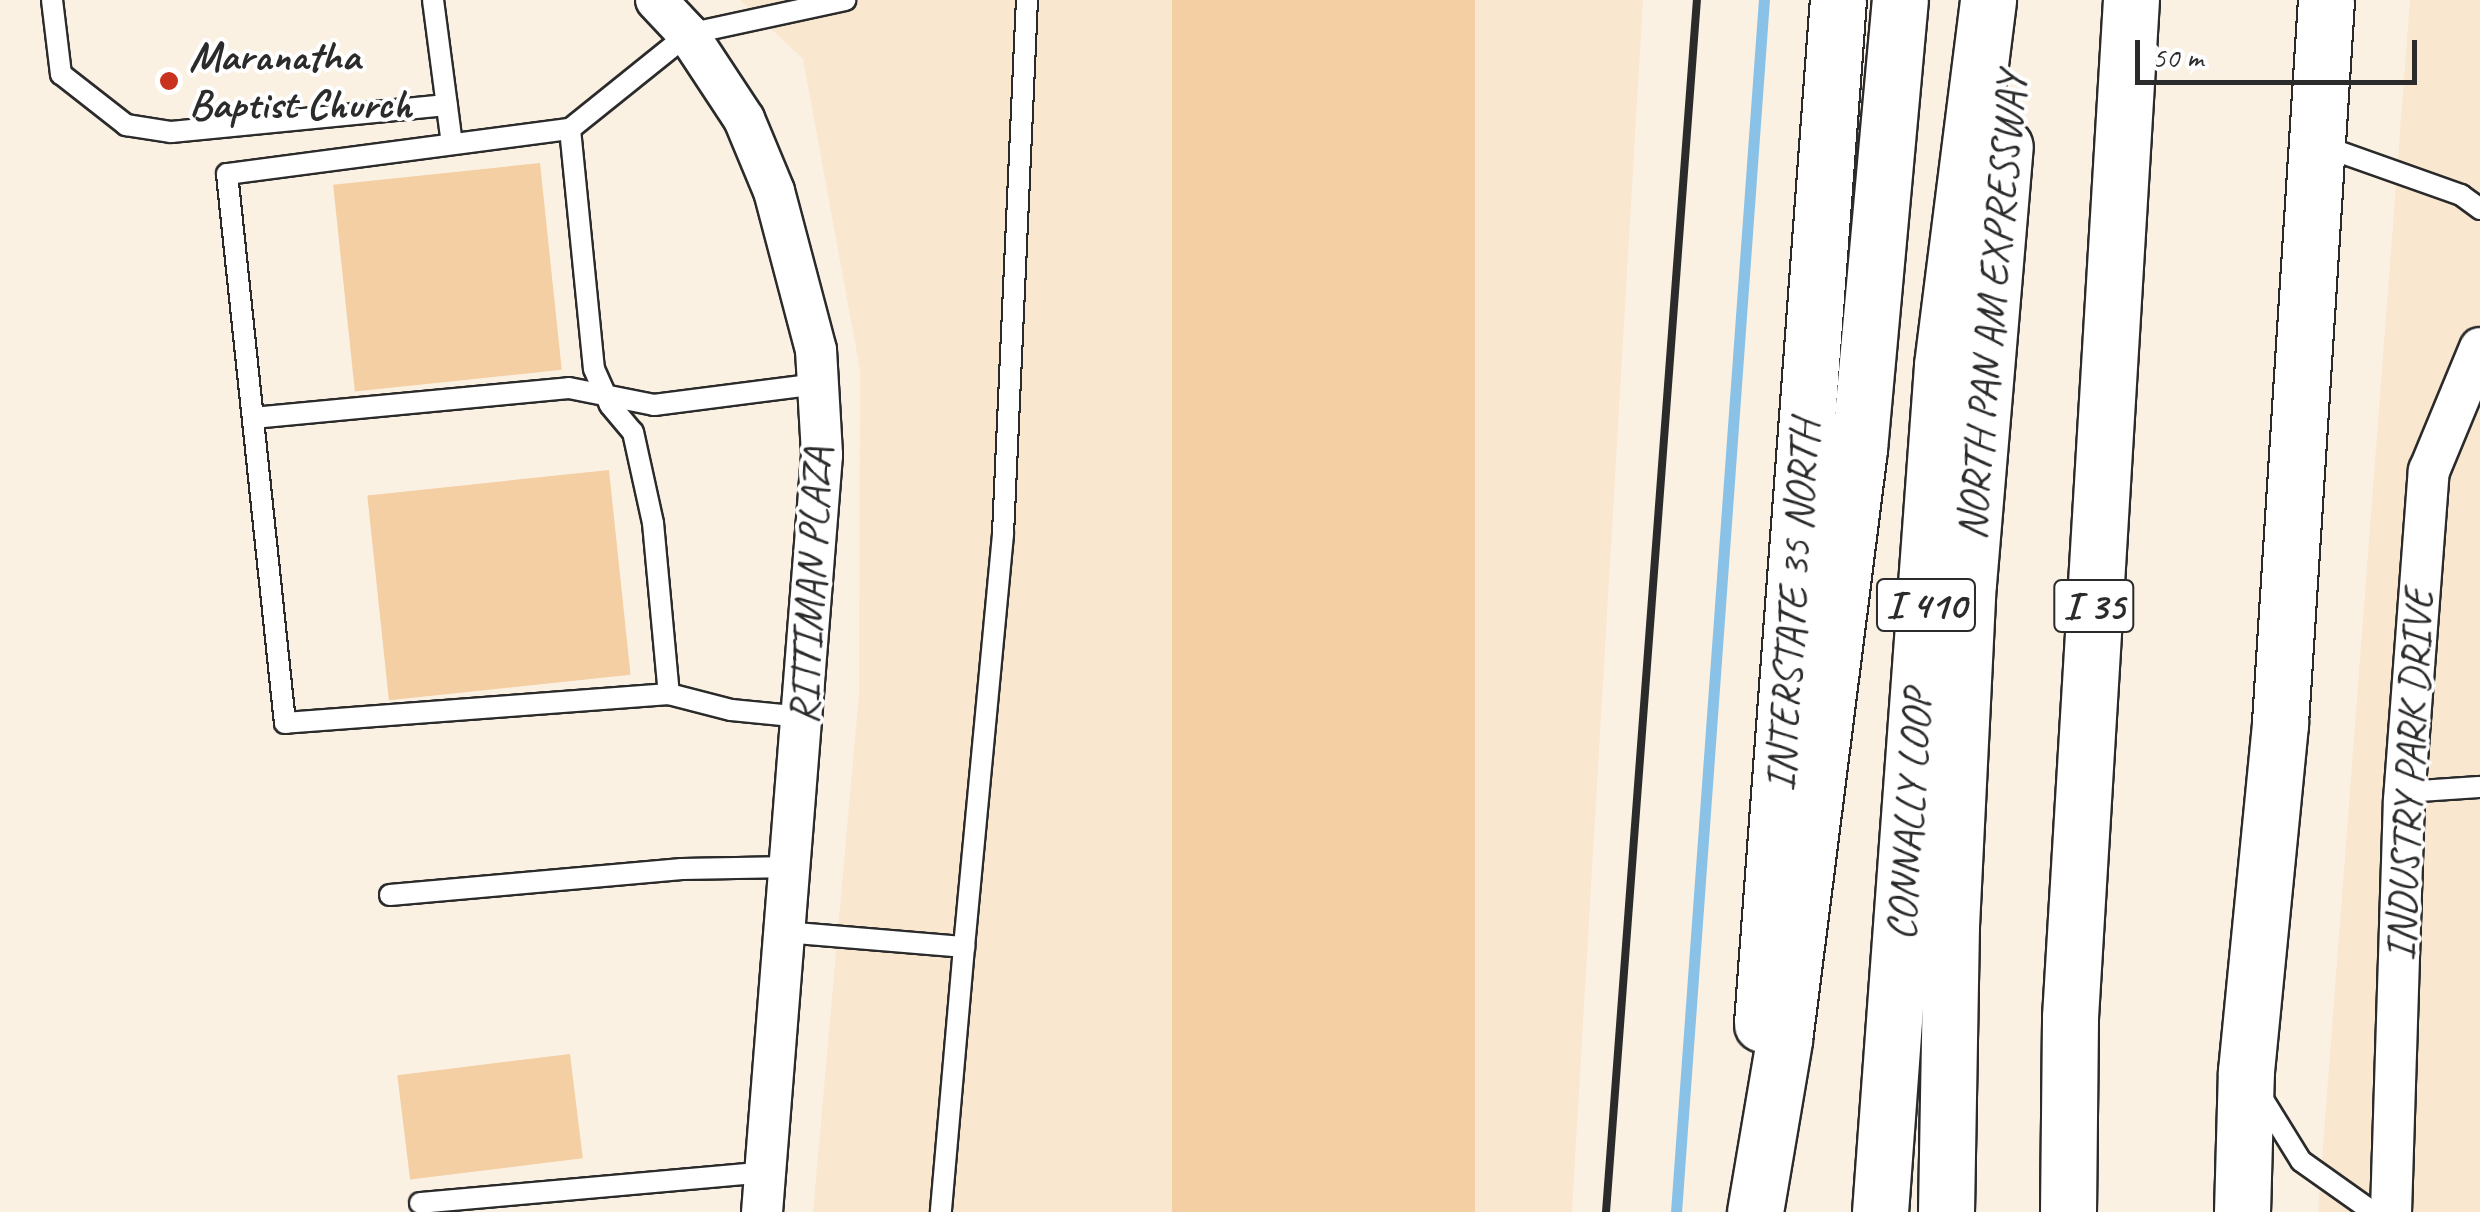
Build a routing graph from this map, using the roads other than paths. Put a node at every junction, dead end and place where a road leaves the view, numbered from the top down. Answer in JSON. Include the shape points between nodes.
{"nodes":[{"id":1,"x":52,"y":0,"type":"edge"},
{"id":2,"x":432,"y":0,"type":"edge"},
{"id":3,"x":656,"y":0,"type":"edge"},
{"id":4,"x":846,"y":0,"type":"edge"},
{"id":5,"x":1027,"y":0,"type":"edge"},
{"id":6,"x":1838,"y":0,"type":"edge"},
{"id":7,"x":1900,"y":0,"type":"edge"},
{"id":8,"x":1988,"y":0,"type":"edge"},
{"id":9,"x":2018,"y":0,"type":"edge"},
{"id":10,"x":2131,"y":0,"type":"edge"},
{"id":11,"x":2326,"y":0,"type":"edge"},
{"id":12,"x":688,"y":34,"type":"junction"},
{"id":13,"x":447,"y":106,"type":"junction"},
{"id":14,"x":570,"y":129,"type":"junction"},
{"id":15,"x":2314,"y":143,"type":"junction"},
{"id":16,"x":452,"y":144,"type":"junction"},
{"id":17,"x":2480,"y":208,"type":"edge"},
{"id":18,"x":2480,"y":348,"type":"edge"},
{"id":19,"x":818,"y":384,"type":"junction"},
{"id":20,"x":607,"y":398,"type":"junction"},
{"id":21,"x":253,"y":418,"type":"junction"},
{"id":22,"x":669,"y":694,"type":"junction"},
{"id":23,"x":803,"y":716,"type":"junction"},
{"id":24,"x":2480,"y":787,"type":"edge"},
{"id":25,"x":2404,"y":792,"type":"junction"},
{"id":26,"x":790,"y":867,"type":"junction"},
{"id":27,"x":390,"y":895,"type":"dead end"},
{"id":28,"x":785,"y":932,"type":"junction"},
{"id":29,"x":964,"y":947,"type":"junction"},
{"id":30,"x":2246,"y":1071,"type":"junction"},
{"id":31,"x":765,"y":1172,"type":"junction"},
{"id":32,"x":420,"y":1202,"type":"dead end"},
{"id":33,"x":762,"y":1212,"type":"edge"},
{"id":34,"x":941,"y":1212,"type":"edge"},
{"id":35,"x":1752,"y":1212,"type":"edge"},
{"id":36,"x":1880,"y":1212,"type":"edge"},
{"id":37,"x":1946,"y":1212,"type":"edge"},
{"id":38,"x":2068,"y":1212,"type":"edge"},
{"id":39,"x":2242,"y":1212,"type":"edge"},
{"id":40,"x":2373,"y":1212,"type":"edge"},
{"id":41,"x":2391,"y":1212,"type":"edge"}],
"edges":[{"from":1,"to":13,"type":"lane","via":[[60,74],[126,125],[170,132]]},
{"from":2,"to":13,"type":"lane"},
{"from":3,"to":12,"type":"street","name":"RITTIMAN PLAZA"},
{"from":4,"to":12,"type":"lane"},
{"from":5,"to":29,"type":"lane","via":[[1003,534]]},
{"from":6,"to":35,"type":"main road","name":"INTERSTATE 35 NORTH"},
{"from":7,"to":35,"type":"main road","via":[[1858,449],[1784,1040]]},
{"from":8,"to":36,"type":"main road","name":"CONNALLY LOOP","number":"I 410","via":[[1942,365]]},
{"from":9,"to":37,"type":"main road","name":"NORTH PAN AM EXPRESSWAY","via":[[1968,584],[1951,926]]},
{"from":10,"to":38,"type":"main road","number":"I 35","via":[[2071,998]]},
{"from":11,"to":15,"type":"main road"},
{"from":12,"to":14,"type":"lane"},
{"from":12,"to":19,"type":"street","name":"RITTIMAN PLAZA","via":[[744,120],[774,191],[816,350]]},
{"from":13,"to":16,"type":"lane"},
{"from":14,"to":16,"type":"lane"},
{"from":14,"to":20,"type":"lane","via":[[594,370]]},
{"from":15,"to":17,"type":"lane","via":[[2461,194]]},
{"from":15,"to":30,"type":"main road","via":[[2280,723]]},
{"from":16,"to":21,"type":"lane","via":[[226,174]]},
{"from":18,"to":25,"type":"street","name":"INDUSTRY PARK DRIVE","via":[[2429,471]]},
{"from":19,"to":20,"type":"lane","via":[[654,405]]},
{"from":19,"to":23,"type":"street","name":"RITTIMAN PLAZA","via":[[822,455]]},
{"from":20,"to":21,"type":"lane","via":[[569,388]]},
{"from":20,"to":22,"type":"lane","via":[[633,432],[653,523]]},
{"from":21,"to":22,"type":"lane","via":[[285,723]]},
{"from":22,"to":23,"type":"lane","via":[[731,710]]},
{"from":23,"to":26,"type":"street","name":"RITTIMAN PLAZA"},
{"from":24,"to":25,"type":"lane"},
{"from":25,"to":41,"type":"street","name":"INDUSTRY PARK DRIVE"},
{"from":26,"to":27,"type":"lane","via":[[682,869]]},
{"from":26,"to":28,"type":"street","name":"RITTIMAN PLAZA"},
{"from":28,"to":29,"type":"lane"},
{"from":28,"to":31,"type":"street","name":"RITTIMAN PLAZA"},
{"from":29,"to":34,"type":"lane"},
{"from":30,"to":39,"type":"main road"},
{"from":30,"to":40,"type":"lane","via":[[2302,1160]]},
{"from":31,"to":32,"type":"lane"},
{"from":31,"to":33,"type":"street","name":"RITTIMAN PLAZA"}]}
